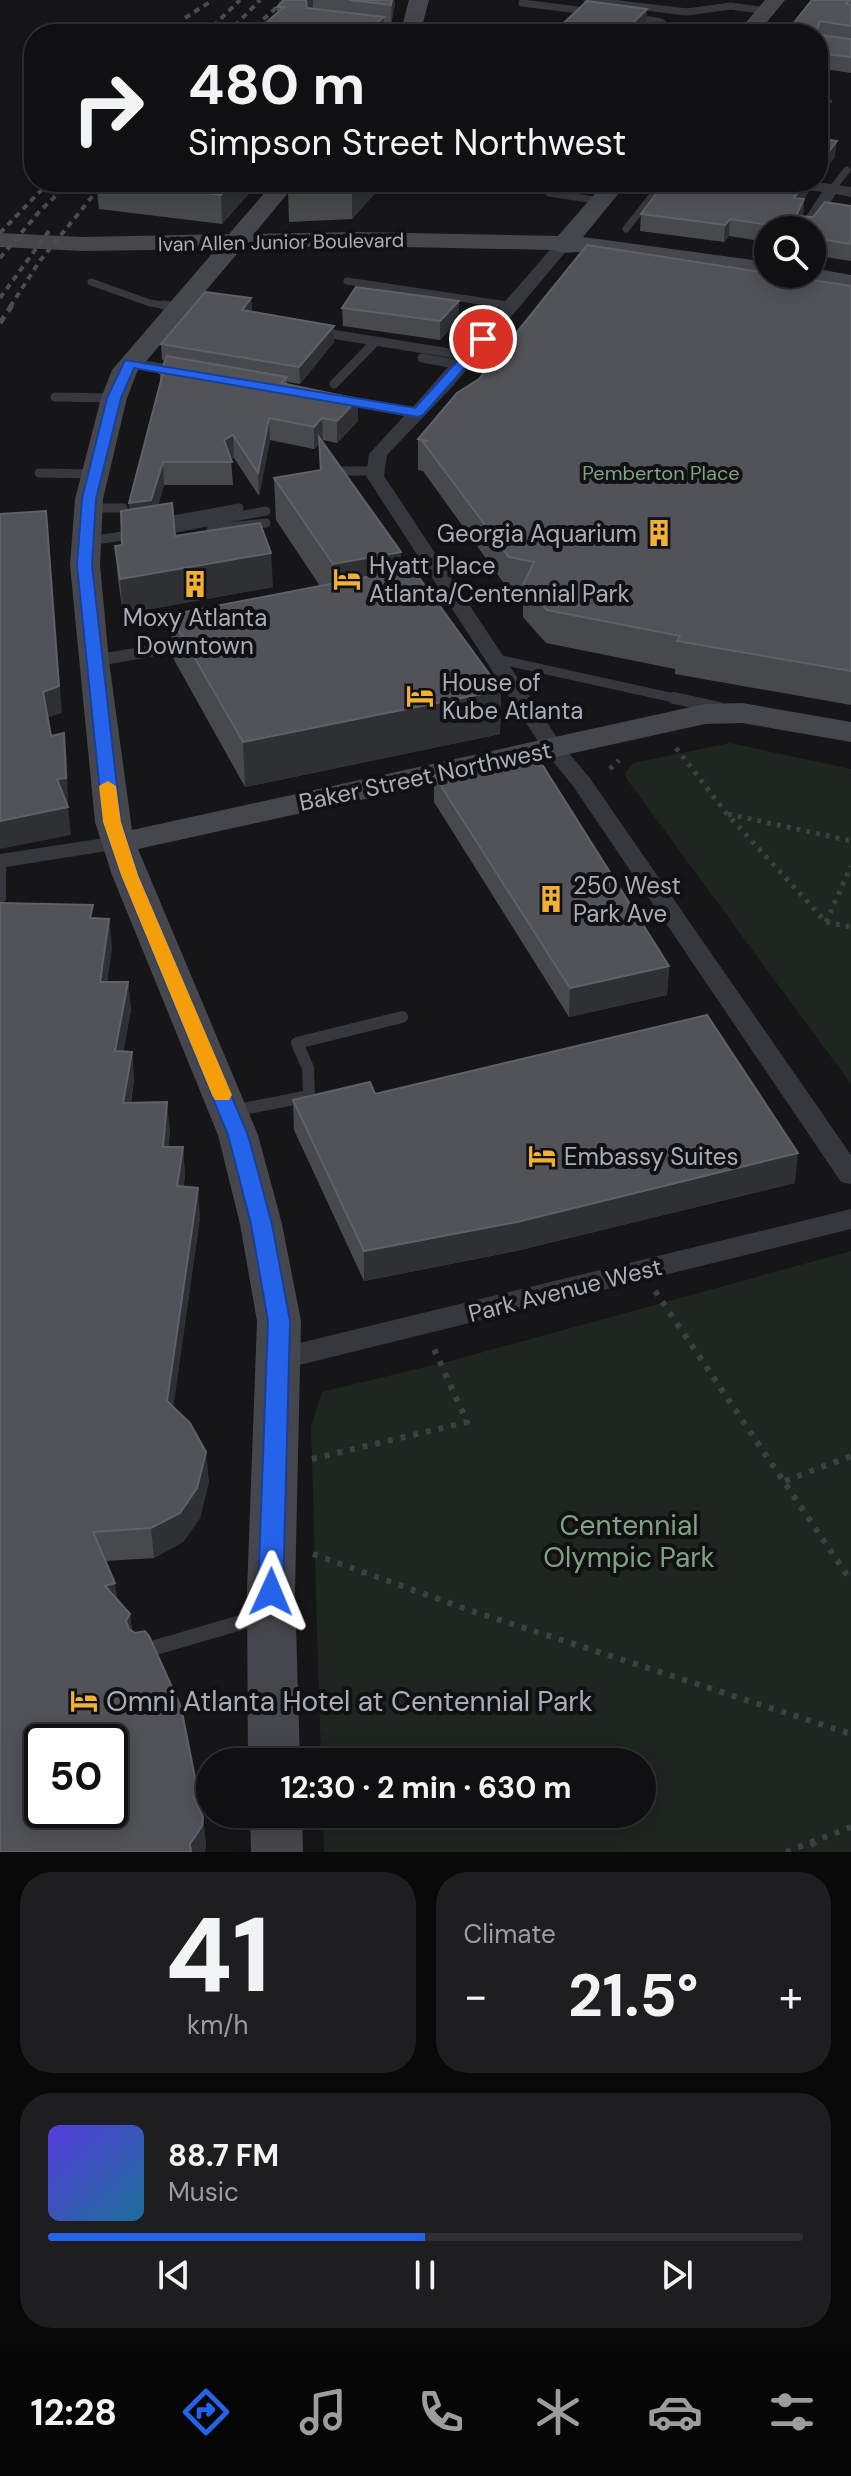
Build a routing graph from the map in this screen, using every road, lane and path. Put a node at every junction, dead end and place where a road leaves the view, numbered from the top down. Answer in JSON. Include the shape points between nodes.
{"nodes":[{"id":1,"x":419,"y":0,"type":"edge"},
{"id":2,"x":587,"y":0,"type":"edge"},
{"id":3,"x":522,"y":2,"type":"edge"},
{"id":4,"x":770,"y":6,"type":"edge"},
{"id":5,"x":599,"y":13,"type":"edge"},
{"id":6,"x":629,"y":17,"type":"edge"},
{"id":7,"x":411,"y":24,"type":"edge"},
{"id":8,"x":666,"y":24,"type":"edge"},
{"id":9,"x":756,"y":24,"type":"edge"},
{"id":10,"x":832,"y":101,"type":"dead end"},
{"id":11,"x":828,"y":102,"type":"edge"},
{"id":12,"x":851,"y":160,"type":"edge"},
{"id":13,"x":849,"y":170,"type":"edge"},
{"id":14,"x":828,"y":188,"type":"edge"},
{"id":15,"x":832,"y":189,"type":"junction"},
{"id":16,"x":278,"y":192,"type":"edge"},
{"id":17,"x":609,"y":192,"type":"edge"},
{"id":18,"x":655,"y":192,"type":"edge"},
{"id":19,"x":851,"y":192,"type":"edge"},
{"id":20,"x":549,"y":193,"type":"dead end"},
{"id":21,"x":601,"y":201,"type":"junction"},
{"id":22,"x":814,"y":216,"type":"edge"},
{"id":23,"x":626,"y":229,"type":"dead end"},
{"id":24,"x":0,"y":240,"type":"edge"},
{"id":25,"x":234,"y":242,"type":"junction"},
{"id":26,"x":562,"y":246,"type":"junction"},
{"id":27,"x":754,"y":267,"type":"edge"},
{"id":28,"x":826,"y":278,"type":"edge"},
{"id":29,"x":347,"y":281,"type":"dead end"},
{"id":30,"x":91,"y":282,"type":"dead end"},
{"id":31,"x":851,"y":282,"type":"edge"},
{"id":32,"x":851,"y":296,"type":"edge"},
{"id":33,"x":514,"y":306,"type":"junction"},
{"id":34,"x":176,"y":307,"type":"junction"},
{"id":35,"x":306,"y":330,"type":"edge"},
{"id":36,"x":376,"y":341,"type":"junction"},
{"id":37,"x":422,"y":358,"type":"dead end"},
{"id":38,"x":465,"y":361,"type":"junction"},
{"id":39,"x":130,"y":363,"type":"junction"},
{"id":40,"x":215,"y":378,"type":"edge"},
{"id":41,"x":334,"y":384,"type":"dead end"},
{"id":42,"x":306,"y":393,"type":"edge"},
{"id":43,"x":55,"y":397,"type":"dead end"},
{"id":44,"x":114,"y":398,"type":"junction"},
{"id":45,"x":418,"y":413,"type":"junction"},
{"id":46,"x":319,"y":471,"type":"edge"},
{"id":47,"x":374,"y":471,"type":"junction"},
{"id":48,"x":39,"y":473,"type":"dead end"},
{"id":49,"x":95,"y":474,"type":"junction"},
{"id":50,"x":88,"y":508,"type":"junction"},
{"id":51,"x":123,"y":508,"type":"edge"},
{"id":52,"x":266,"y":523,"type":"dead end"},
{"id":53,"x":209,"y":526,"type":"junction"},
{"id":54,"x":152,"y":532,"type":"junction"},
{"id":55,"x":86,"y":541,"type":"junction"},
{"id":56,"x":454,"y":594,"type":"junction"},
{"id":57,"x":430,"y":598,"type":"edge"},
{"id":58,"x":227,"y":638,"type":"edge"},
{"id":59,"x":497,"y":659,"type":"junction"},
{"id":60,"x":93,"y":661,"type":"junction"},
{"id":61,"x":742,"y":713,"type":"junction"},
{"id":62,"x":851,"y":732,"type":"edge"},
{"id":63,"x":676,"y":748,"type":"dead end"},
{"id":64,"x":554,"y":749,"type":"junction"},
{"id":65,"x":625,"y":757,"type":"dead end"},
{"id":66,"x":610,"y":769,"type":"dead end"},
{"id":67,"x":727,"y":814,"type":"junction"},
{"id":68,"x":851,"y":841,"type":"edge"},
{"id":69,"x":118,"y":843,"type":"junction"},
{"id":70,"x":0,"y":861,"type":"edge"},
{"id":71,"x":851,"y":866,"type":"edge"},
{"id":72,"x":0,"y":868,"type":"edge"},
{"id":73,"x":0,"y":898,"type":"edge"},
{"id":74,"x":826,"y":922,"type":"junction"},
{"id":75,"x":851,"y":927,"type":"edge"},
{"id":76,"x":402,"y":1017,"type":"dead end"},
{"id":77,"x":230,"y":1112,"type":"junction"},
{"id":78,"x":851,"y":1175,"type":"edge"},
{"id":79,"x":851,"y":1219,"type":"edge"},
{"id":80,"x":655,"y":1291,"type":"dead end"},
{"id":81,"x":434,"y":1349,"type":"dead end"},
{"id":82,"x":279,"y":1359,"type":"junction"},
{"id":83,"x":851,"y":1456,"type":"edge"},
{"id":84,"x":311,"y":1459,"type":"dead end"},
{"id":85,"x":785,"y":1481,"type":"junction"},
{"id":86,"x":313,"y":1554,"type":"dead end"},
{"id":87,"x":851,"y":1581,"type":"edge"},
{"id":88,"x":271,"y":1614,"type":"junction"},
{"id":89,"x":140,"y":1652,"type":"edge"},
{"id":90,"x":851,"y":1734,"type":"edge"},
{"id":91,"x":274,"y":1748,"type":"edge"},
{"id":92,"x":851,"y":1827,"type":"edge"},
{"id":93,"x":276,"y":1828,"type":"edge"},
{"id":94,"x":812,"y":1842,"type":"junction"},
{"id":95,"x":277,"y":1852,"type":"edge"},
{"id":96,"x":786,"y":1852,"type":"edge"},
{"id":97,"x":819,"y":1852,"type":"edge"}],
"edges":[{"from":1,"to":7,"type":"main road"},
{"from":2,"to":4,"type":"lane","via":[[687,12]]},
{"from":3,"to":5,"type":"lane"},
{"from":4,"to":9,"type":"main road"},
{"from":6,"to":8,"type":"lane"},
{"from":10,"to":11,"type":"path"},
{"from":12,"to":13,"type":"lane","via":[[843,167]]},
{"from":13,"to":15,"type":"lane"},
{"from":14,"to":15,"type":"street"},
{"from":15,"to":19,"type":"street"},
{"from":15,"to":22,"type":"street"},
{"from":16,"to":25,"type":"main road"},
{"from":17,"to":21,"type":"main road"},
{"from":18,"to":23,"type":"lane"},
{"from":20,"to":21,"type":"lane"},
{"from":21,"to":26,"type":"main road"},
{"from":24,"to":25,"type":"main road","name":"Ivan Allen Junior Boulevard"},
{"from":25,"to":26,"type":"main road","name":"Ivan Allen Junior Boulevard","via":[[356,239]]},
{"from":25,"to":34,"type":"main road"},
{"from":26,"to":27,"type":"main road","name":"Ivan Allen Junior Boulevard","via":[[612,246]]},
{"from":26,"to":32,"type":"main road","name":"Ivan Allen Junior Boulevard","via":[[582,256]]},
{"from":26,"to":33,"type":"street"},
{"from":28,"to":31,"type":"main road"},
{"from":29,"to":33,"type":"lane"},
{"from":30,"to":34,"type":"lane"},
{"from":33,"to":38,"type":"street"},
{"from":34,"to":39,"type":"main road"},
{"from":35,"to":36,"type":"lane"},
{"from":36,"to":38,"type":"lane"},
{"from":36,"to":41,"type":"lane"},
{"from":37,"to":38,"type":"lane"},
{"from":38,"to":45,"type":"street"},
{"from":39,"to":40,"type":"street"},
{"from":39,"to":44,"type":"main road"},
{"from":42,"to":45,"type":"street"},
{"from":43,"to":44,"type":"lane"},
{"from":44,"to":49,"type":"main road"},
{"from":45,"to":47,"type":"street","via":[[378,454]]},
{"from":46,"to":47,"type":"lane"},
{"from":47,"to":56,"type":"street"},
{"from":48,"to":49,"type":"lane"},
{"from":49,"to":50,"type":"main road"},
{"from":50,"to":51,"type":"lane"},
{"from":50,"to":55,"type":"main road"},
{"from":52,"to":53,"type":"lane"},
{"from":53,"to":54,"type":"lane","via":[[173,535]]},
{"from":53,"to":54,"type":"lane","via":[[264,507],[168,521]]},
{"from":54,"to":55,"type":"lane"},
{"from":55,"to":60,"type":"main road"},
{"from":56,"to":57,"type":"street"},
{"from":56,"to":59,"type":"street"},
{"from":58,"to":60,"type":"street"},
{"from":59,"to":61,"type":"lane"},
{"from":59,"to":64,"type":"street"},
{"from":60,"to":69,"type":"main road"},
{"from":61,"to":62,"type":"main road","name":"Baker Street Northwest"},
{"from":61,"to":64,"type":"main road","name":"Baker Street Northwest","via":[[705,714]]},
{"from":63,"to":67,"type":"path"},
{"from":64,"to":69,"type":"main road","name":"Baker Street Northwest"},
{"from":64,"to":78,"type":"street"},
{"from":65,"to":66,"type":"path"},
{"from":67,"to":68,"type":"path"},
{"from":67,"to":74,"type":"path"},
{"from":69,"to":70,"type":"street","name":"Baker Street Northwest"},
{"from":69,"to":77,"type":"main road"},
{"from":71,"to":74,"type":"path"},
{"from":72,"to":73,"type":"lane"},
{"from":74,"to":75,"type":"path"},
{"from":76,"to":77,"type":"lane","via":[[297,1043],[308,1068],[309,1096]]},
{"from":77,"to":82,"type":"main road","via":[[261,1224],[279,1321]]},
{"from":79,"to":82,"type":"street","name":"Park Avenue West"},
{"from":80,"to":85,"type":"path"},
{"from":81,"to":84,"type":"path","via":[[467,1422]]},
{"from":82,"to":88,"type":"main road"},
{"from":83,"to":85,"type":"path"},
{"from":85,"to":87,"type":"path"},
{"from":86,"to":90,"type":"path"},
{"from":88,"to":89,"type":"lane"},
{"from":88,"to":91,"type":"main road"},
{"from":92,"to":94,"type":"path"},
{"from":93,"to":95,"type":"main road"},
{"from":94,"to":96,"type":"path"},
{"from":94,"to":97,"type":"path"}]}
